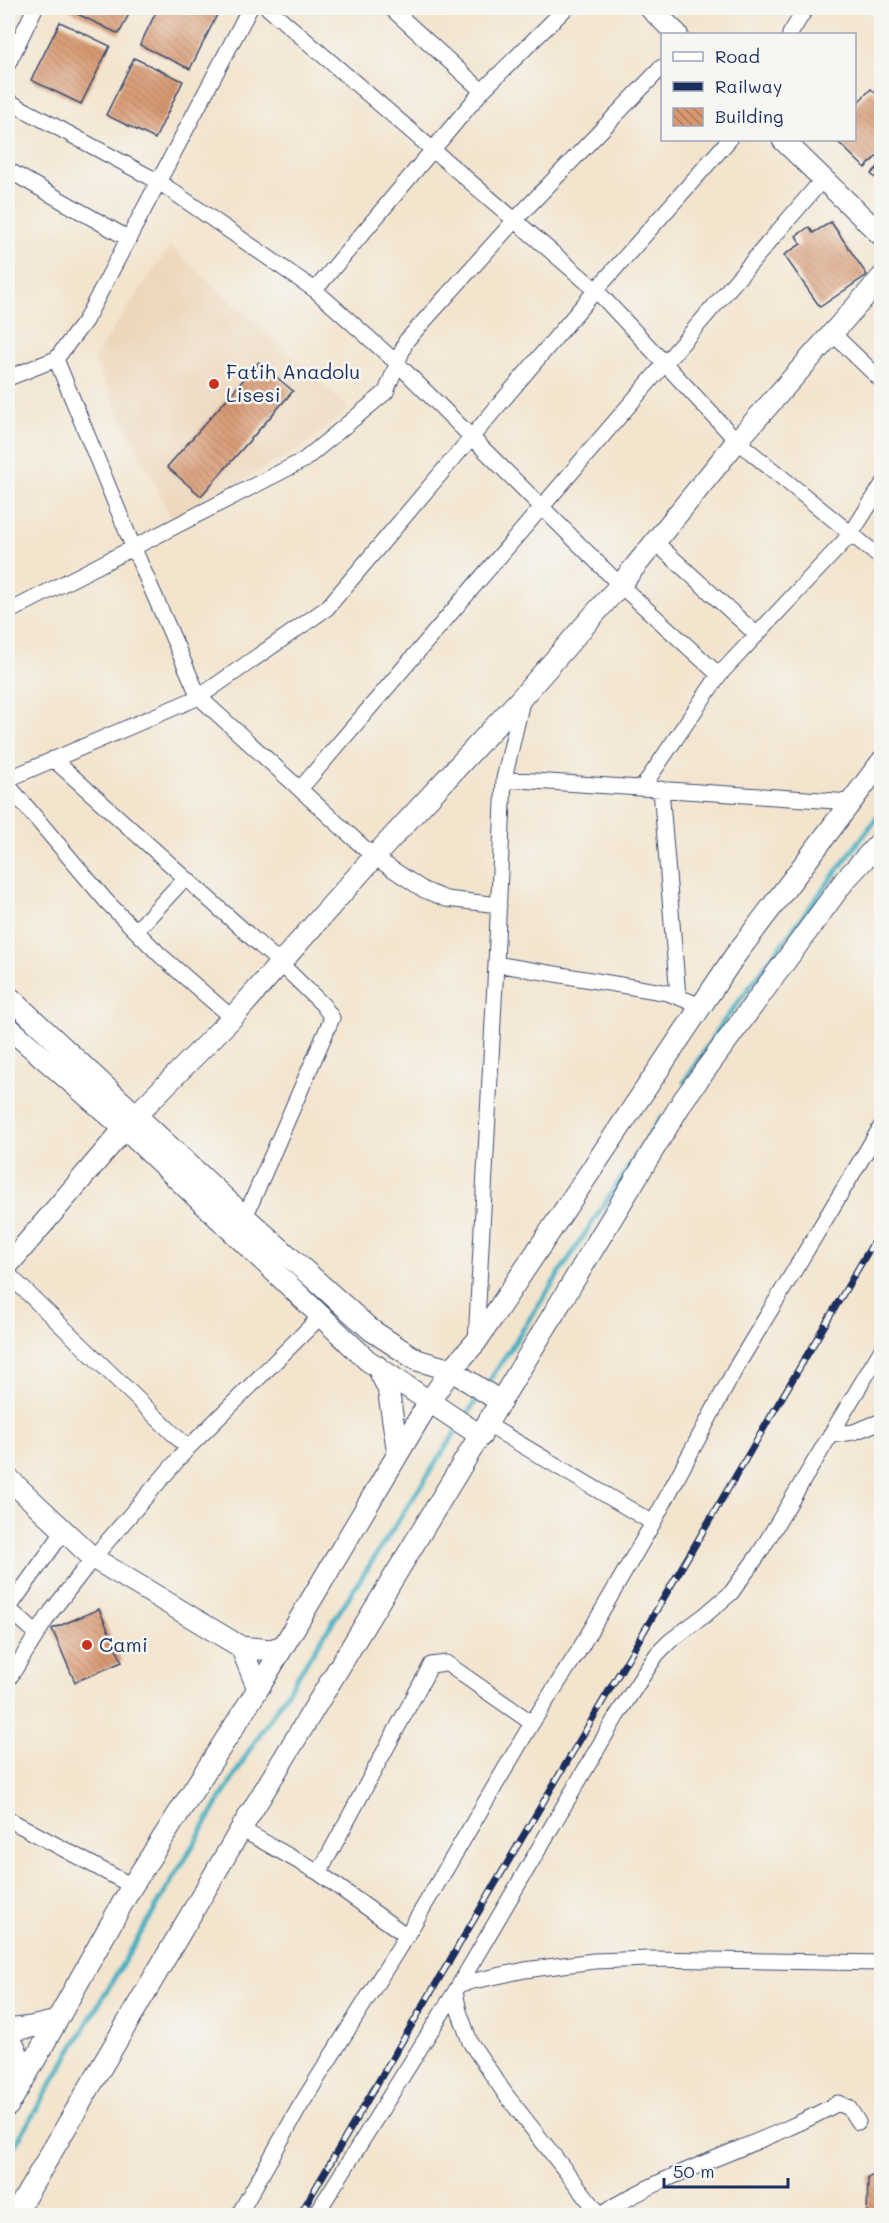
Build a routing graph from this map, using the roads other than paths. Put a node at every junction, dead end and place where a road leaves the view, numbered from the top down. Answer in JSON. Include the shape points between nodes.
{"nodes":[{"id":1,"x":35,"y":8,"type":"edge"},
{"id":2,"x":250,"y":8,"type":"edge"},
{"id":3,"x":268,"y":8,"type":"edge"},
{"id":4,"x":392,"y":8,"type":"edge"},
{"id":5,"x":566,"y":8,"type":"edge"},
{"id":6,"x":650,"y":8,"type":"edge"},
{"id":7,"x":806,"y":8,"type":"edge"},
{"id":8,"x":676,"y":33,"type":"edge"},
{"id":9,"x":791,"y":33,"type":"edge"},
{"id":10,"x":8,"y":64,"type":"edge"},
{"id":11,"x":661,"y":69,"type":"edge"},
{"id":12,"x":482,"y":91,"type":"junction"},
{"id":13,"x":8,"y":101,"type":"edge"},
{"id":14,"x":728,"y":141,"type":"edge"},
{"id":15,"x":784,"y":141,"type":"edge"},
{"id":16,"x":433,"y":149,"type":"junction"},
{"id":17,"x":8,"y":170,"type":"edge"},
{"id":18,"x":823,"y":179,"type":"junction"},
{"id":19,"x":159,"y":182,"type":"junction"},
{"id":20,"x":515,"y":220,"type":"junction"},
{"id":21,"x":882,"y":236,"type":"edge"},
{"id":22,"x":129,"y":238,"type":"junction"},
{"id":23,"x":882,"y":277,"type":"edge"},
{"id":24,"x":315,"y":290,"type":"junction"},
{"id":25,"x":596,"y":290,"type":"junction"},
{"id":26,"x":832,"y":333,"type":"junction"},
{"id":27,"x":56,"y":359,"type":"junction"},
{"id":28,"x":397,"y":363,"type":"junction"},
{"id":29,"x":665,"y":364,"type":"junction"},
{"id":30,"x":8,"y":378,"type":"edge"},
{"id":31,"x":882,"y":381,"type":"edge"},
{"id":32,"x":472,"y":437,"type":"junction"},
{"id":33,"x":737,"y":441,"type":"junction"},
{"id":34,"x":882,"y":485,"type":"edge"},
{"id":35,"x":542,"y":507,"type":"junction"},
{"id":36,"x":851,"y":534,"type":"junction"},
{"id":37,"x":655,"y":542,"type":"junction"},
{"id":38,"x":134,"y":549,"type":"junction"},
{"id":39,"x":882,"y":559,"type":"edge"},
{"id":40,"x":620,"y":585,"type":"junction"},
{"id":41,"x":8,"y":612,"type":"edge"},
{"id":42,"x":757,"y":635,"type":"junction"},
{"id":43,"x":719,"y":675,"type":"junction"},
{"id":44,"x":524,"y":696,"type":"junction"},
{"id":45,"x":199,"y":697,"type":"junction"},
{"id":46,"x":53,"y":759,"type":"junction"},
{"id":47,"x":882,"y":761,"type":"edge"},
{"id":48,"x":504,"y":778,"type":"junction"},
{"id":49,"x":8,"y":779,"type":"edge"},
{"id":50,"x":8,"y":785,"type":"edge"},
{"id":51,"x":642,"y":788,"type":"junction"},
{"id":52,"x":300,"y":789,"type":"junction"},
{"id":53,"x":661,"y":789,"type":"junction"},
{"id":54,"x":851,"y":802,"type":"junction"},
{"id":55,"x":882,"y":840,"type":"edge"},
{"id":56,"x":374,"y":857,"type":"junction"},
{"id":57,"x":185,"y":878,"type":"junction"},
{"id":58,"x":499,"y":905,"type":"junction"},
{"id":59,"x":136,"y":931,"type":"junction"},
{"id":60,"x":280,"y":963,"type":"junction"},
{"id":61,"x":496,"y":964,"type":"junction"},
{"id":62,"x":8,"y":996,"type":"edge"},
{"id":63,"x":678,"y":996,"type":"junction"},
{"id":64,"x":702,"y":1006,"type":"junction"},
{"id":65,"x":232,"y":1018,"type":"junction"},
{"id":66,"x":8,"y":1028,"type":"edge"},
{"id":67,"x":130,"y":1122,"type":"junction"},
{"id":68,"x":882,"y":1125,"type":"edge"},
{"id":69,"x":245,"y":1217,"type":"junction"},
{"id":70,"x":8,"y":1265,"type":"edge"},
{"id":71,"x":8,"y":1274,"type":"edge"},
{"id":72,"x":322,"y":1315,"type":"junction"},
{"id":73,"x":476,"y":1342,"type":"junction"},
{"id":74,"x":882,"y":1349,"type":"edge"},
{"id":75,"x":376,"y":1365,"type":"junction"},
{"id":76,"x":457,"y":1374,"type":"junction"},
{"id":77,"x":496,"y":1399,"type":"junction"},
{"id":78,"x":435,"y":1406,"type":"junction"},
{"id":79,"x":882,"y":1421,"type":"edge"},
{"id":80,"x":480,"y":1430,"type":"junction"},
{"id":81,"x":830,"y":1435,"type":"junction"},
{"id":82,"x":188,"y":1448,"type":"junction"},
{"id":83,"x":398,"y":1454,"type":"junction"},
{"id":84,"x":8,"y":1478,"type":"edge"},
{"id":85,"x":653,"y":1524,"type":"junction"},
{"id":86,"x":64,"y":1531,"type":"junction"},
{"id":87,"x":93,"y":1558,"type":"junction"},
{"id":88,"x":8,"y":1608,"type":"edge"},
{"id":89,"x":37,"y":1634,"type":"junction"},
{"id":90,"x":283,"y":1646,"type":"junction"},
{"id":91,"x":241,"y":1647,"type":"junction"},
{"id":92,"x":8,"y":1680,"type":"edge"},
{"id":93,"x":258,"y":1689,"type":"junction"},
{"id":94,"x":532,"y":1723,"type":"junction"},
{"id":95,"x":8,"y":1819,"type":"edge"},
{"id":96,"x":241,"y":1829,"type":"junction"},
{"id":97,"x":319,"y":1873,"type":"junction"},
{"id":98,"x":132,"y":1886,"type":"junction"},
{"id":99,"x":407,"y":1936,"type":"junction"},
{"id":100,"x":882,"y":1963,"type":"edge"},
{"id":101,"x":458,"y":1988,"type":"junction"},
{"id":102,"x":57,"y":2020,"type":"junction"},
{"id":103,"x":8,"y":2032,"type":"edge"},
{"id":104,"x":27,"y":2074,"type":"junction"},
{"id":105,"x":8,"y":2106,"type":"edge"},
{"id":106,"x":858,"y":2122,"type":"dead end"},
{"id":107,"x":601,"y":2215,"type":"edge"},
{"id":108,"x":14,"y":2216,"type":"edge"},
{"id":109,"x":238,"y":2216,"type":"edge"},
{"id":110,"x":315,"y":2216,"type":"edge"}],
"edges":[{"from":1,"to":10,"type":"street"},
{"from":2,"to":19,"type":"street"},
{"from":3,"to":16,"type":"street"},
{"from":4,"to":12,"type":"street"},
{"from":5,"to":12,"type":"street"},
{"from":6,"to":8,"type":"main road"},
{"from":7,"to":9,"type":"street"},
{"from":11,"to":20,"type":"street"},
{"from":12,"to":16,"type":"street"},
{"from":13,"to":19,"type":"street"},
{"from":14,"to":25,"type":"street"},
{"from":15,"to":18,"type":"main road"},
{"from":16,"to":20,"type":"street"},
{"from":16,"to":24,"type":"street"},
{"from":17,"to":22,"type":"street"},
{"from":18,"to":21,"type":"main road"},
{"from":18,"to":29,"type":"street"},
{"from":19,"to":22,"type":"street"},
{"from":19,"to":24,"type":"street"},
{"from":20,"to":25,"type":"street"},
{"from":20,"to":28,"type":"street","via":[[406,341]]},
{"from":22,"to":27,"type":"street","via":[[85,321]]},
{"from":23,"to":26,"type":"main road"},
{"from":24,"to":28,"type":"street"},
{"from":25,"to":29,"type":"street"},
{"from":25,"to":32,"type":"street"},
{"from":26,"to":31,"type":"street"},
{"from":26,"to":33,"type":"main road"},
{"from":27,"to":30,"type":"street"},
{"from":27,"to":38,"type":"street"},
{"from":28,"to":32,"type":"street"},
{"from":28,"to":38,"type":"street","via":[[386,392],[304,460]]},
{"from":29,"to":33,"type":"street"},
{"from":29,"to":35,"type":"street"},
{"from":32,"to":35,"type":"street"},
{"from":32,"to":45,"type":"street","via":[[327,608]]},
{"from":33,"to":36,"type":"street"},
{"from":33,"to":37,"type":"main road"},
{"from":34,"to":36,"type":"street"},
{"from":35,"to":40,"type":"street"},
{"from":35,"to":52,"type":"street"},
{"from":36,"to":39,"type":"street"},
{"from":36,"to":42,"type":"street"},
{"from":37,"to":40,"type":"main road"},
{"from":37,"to":42,"type":"street"},
{"from":38,"to":41,"type":"street"},
{"from":38,"to":45,"type":"street"},
{"from":40,"to":43,"type":"street"},
{"from":40,"to":44,"type":"main road"},
{"from":42,"to":43,"type":"street"},
{"from":43,"to":51,"type":"street"},
{"from":44,"to":48,"type":"street"},
{"from":44,"to":56,"type":"main road"},
{"from":45,"to":46,"type":"street"},
{"from":45,"to":52,"type":"street"},
{"from":46,"to":49,"type":"street"},
{"from":46,"to":57,"type":"street"},
{"from":47,"to":54,"type":"main road"},
{"from":48,"to":51,"type":"street"},
{"from":48,"to":58,"type":"street"},
{"from":50,"to":59,"type":"street","via":[[107,903]]},
{"from":51,"to":53,"type":"street"},
{"from":52,"to":56,"type":"street"},
{"from":53,"to":54,"type":"street"},
{"from":53,"to":63,"type":"street"},
{"from":54,"to":64,"type":"main road","via":[[734,957]]},
{"from":55,"to":77,"type":"main road","via":[[845,880],[684,1099]]},
{"from":56,"to":58,"type":"street","via":[[424,890],[446,899]]},
{"from":56,"to":60,"type":"main road"},
{"from":57,"to":59,"type":"street"},
{"from":57,"to":60,"type":"street"},
{"from":58,"to":61,"type":"street"},
{"from":59,"to":65,"type":"street"},
{"from":60,"to":65,"type":"main road"},
{"from":60,"to":69,"type":"street","via":[[332,1018]]},
{"from":61,"to":63,"type":"street"},
{"from":61,"to":73,"type":"street"},
{"from":62,"to":67,"type":"main road"},
{"from":63,"to":64,"type":"street"},
{"from":64,"to":73,"type":"main road"},
{"from":65,"to":67,"type":"main road"},
{"from":66,"to":67,"type":"main road"},
{"from":67,"to":69,"type":"main road"},
{"from":67,"to":70,"type":"main road"},
{"from":67,"to":72,"type":"main road"},
{"from":68,"to":85,"type":"street","via":[[738,1364]]},
{"from":69,"to":76,"type":"main road","via":[[371,1330],[417,1360]]},
{"from":71,"to":82,"type":"street"},
{"from":72,"to":75,"type":"main road"},
{"from":72,"to":82,"type":"street"},
{"from":73,"to":76,"type":"main road"},
{"from":74,"to":81,"type":"street"},
{"from":75,"to":78,"type":"main road"},
{"from":75,"to":83,"type":"main road","via":[[388,1388]]},
{"from":76,"to":77,"type":"main road"},
{"from":76,"to":78,"type":"main road"},
{"from":77,"to":80,"type":"main road"},
{"from":78,"to":80,"type":"main road"},
{"from":78,"to":83,"type":"main road"},
{"from":79,"to":81,"type":"street","via":[[854,1432]]},
{"from":80,"to":85,"type":"street"},
{"from":80,"to":96,"type":"main road"},
{"from":81,"to":101,"type":"street","via":[[759,1554],[731,1593],[657,1654]]},
{"from":82,"to":87,"type":"street"},
{"from":83,"to":90,"type":"main road"},
{"from":84,"to":86,"type":"main road"},
{"from":85,"to":94,"type":"street"},
{"from":86,"to":87,"type":"main road"},
{"from":86,"to":88,"type":"street"},
{"from":87,"to":89,"type":"street"},
{"from":87,"to":91,"type":"main road"},
{"from":88,"to":89,"type":"street"},
{"from":89,"to":92,"type":"street"},
{"from":90,"to":91,"type":"main road","via":[[271,1650]]},
{"from":90,"to":93,"type":"main road"},
{"from":91,"to":93,"type":"main road"},
{"from":93,"to":98,"type":"main road"},
{"from":94,"to":97,"type":"street","via":[[446,1663],[430,1665]]},
{"from":94,"to":99,"type":"street"},
{"from":95,"to":98,"type":"street"},
{"from":96,"to":97,"type":"street"},
{"from":96,"to":108,"type":"main road"},
{"from":97,"to":99,"type":"street"},
{"from":98,"to":102,"type":"main road"},
{"from":99,"to":109,"type":"street","via":[[299,2108]]},
{"from":100,"to":101,"type":"street","via":[[594,1961],[525,1970]]},
{"from":101,"to":107,"type":"street","via":[[459,2011],[470,2042],[506,2095]]},
{"from":101,"to":110,"type":"street"},
{"from":102,"to":103,"type":"main road"},
{"from":102,"to":104,"type":"main road"},
{"from":103,"to":104,"type":"main road"},
{"from":104,"to":105,"type":"main road"},
{"from":106,"to":107,"type":"street","via":[[849,2108],[838,2103],[790,2129],[677,2173]]}]}
